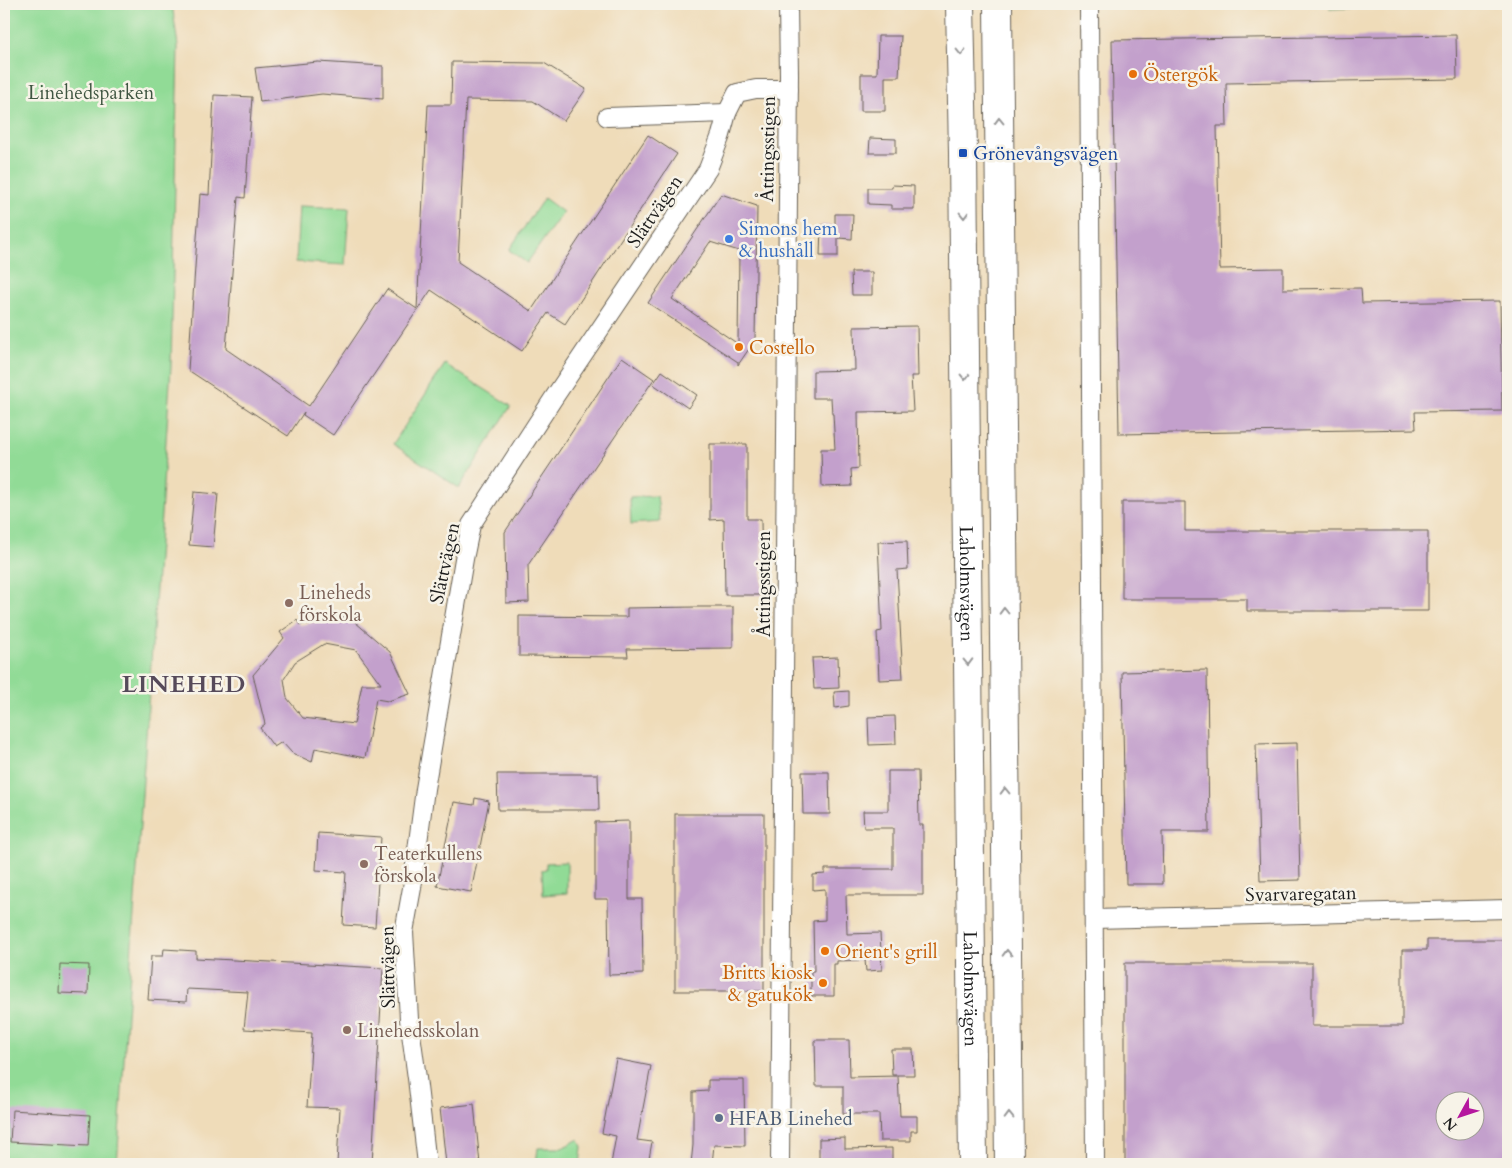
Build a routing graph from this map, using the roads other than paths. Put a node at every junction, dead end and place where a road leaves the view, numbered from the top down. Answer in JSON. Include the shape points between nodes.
{"nodes":[{"id":1,"x":788,"y":4,"type":"edge"},
{"id":2,"x":960,"y":4,"type":"edge"},
{"id":3,"x":998,"y":4,"type":"edge"},
{"id":4,"x":1089,"y":4,"type":"edge"},
{"id":5,"x":789,"y":89,"type":"junction"},
{"id":6,"x":727,"y":112,"type":"junction"},
{"id":7,"x":607,"y":117,"type":"dead end"},
{"id":8,"x":1508,"y":909,"type":"edge"},
{"id":9,"x":1094,"y":919,"type":"junction"},
{"id":10,"x":427,"y":1164,"type":"edge"},
{"id":11,"x":780,"y":1164,"type":"edge"},
{"id":12,"x":973,"y":1164,"type":"edge"},
{"id":13,"x":1009,"y":1164,"type":"edge"},
{"id":14,"x":1095,"y":1164,"type":"edge"}],
"edges":[{"from":1,"to":5,"type":"street","name":"Åttingsstigen"},
{"from":2,"to":12,"type":"highway","name":"Laholmsvägen","one_way":true},
{"from":13,"to":3,"type":"highway","name":"Laholmsvägen","one_way":true},
{"from":4,"to":9,"type":"street"},
{"from":5,"to":6,"type":"street","name":"Slättvägen","via":[[756,89],[737,93]]},
{"from":5,"to":11,"type":"street","name":"Åttingsstigen"},
{"from":6,"to":7,"type":"street"},
{"from":6,"to":10,"type":"street","name":"Slättvägen","via":[[708,169],[471,525],[425,788],[404,932],[409,1019]]},
{"from":8,"to":9,"type":"street","name":"Svarvaregatan"},
{"from":9,"to":14,"type":"street"}]}
